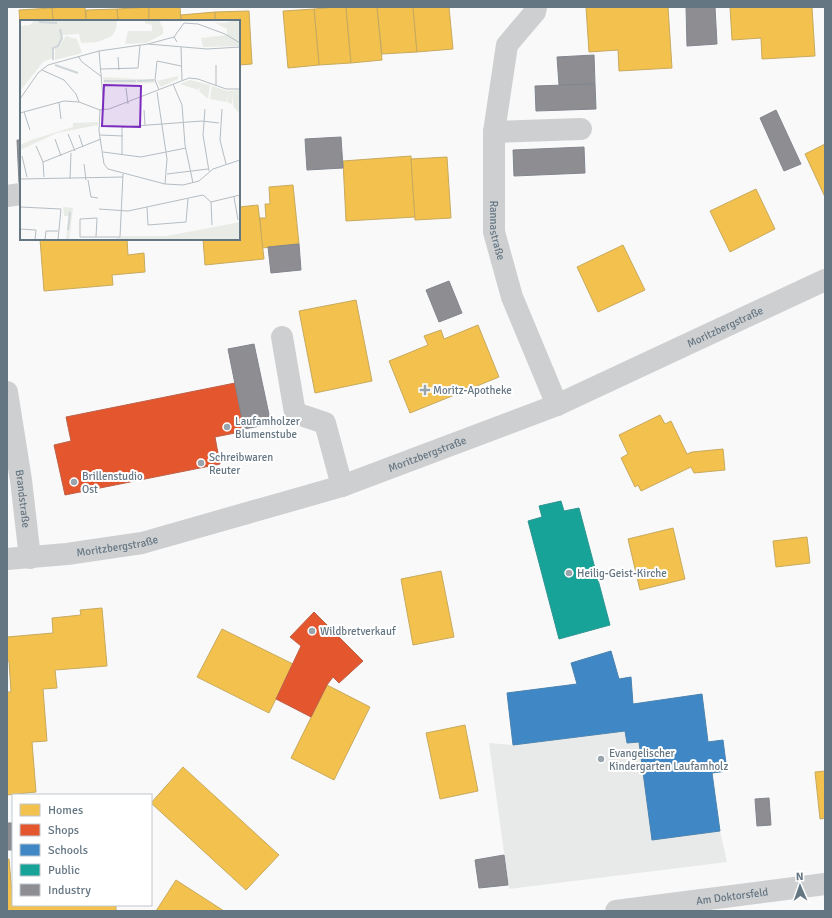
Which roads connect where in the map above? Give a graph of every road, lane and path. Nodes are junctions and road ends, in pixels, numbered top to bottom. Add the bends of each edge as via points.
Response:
1 (536, 7) edge
2 (580, 129) dead end
3 (494, 132) junction
4 (20, 194) edge
5 (7, 196) edge
6 (825, 280) edge
7 (282, 337) dead end
8 (7, 392) edge
9 (558, 405) junction
10 (342, 486) junction
11 (30, 558) junction
12 (7, 559) edge
13 (825, 884) edge
14 (616, 911) edge

1 - 3 street, Rannastraße via 535,12 507,45
2 - 3 street
3 - 9 street, Rannastraße via 494,232 512,297
4 - 5 street
6 - 9 street, Moritzbergstraße
7 - 10 street via 295,414 325,423
8 - 11 street, Brandstraße
9 - 10 street, Moritzbergstraße
10 - 11 street, Moritzbergstraße via 142,543
11 - 12 street, Moritzbergstraße
13 - 14 street, Am Doktorsfeld

